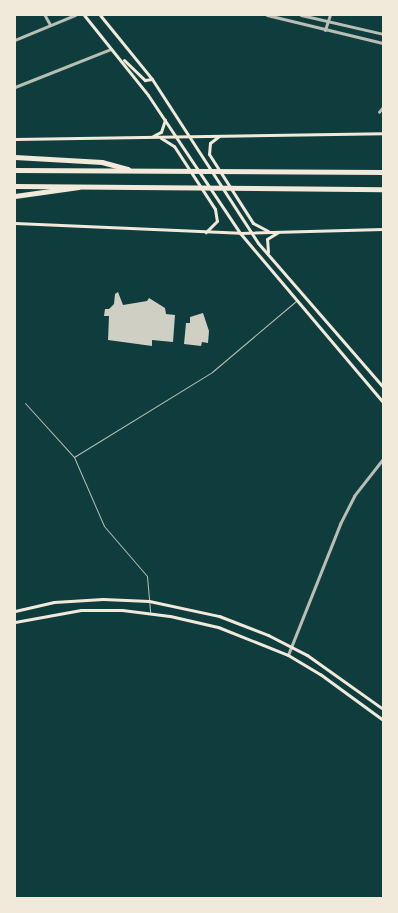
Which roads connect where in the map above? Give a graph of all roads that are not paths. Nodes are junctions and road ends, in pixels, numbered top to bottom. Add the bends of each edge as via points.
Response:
1 (45, 15) edge
2 (75, 15) edge
3 (84, 15) edge
4 (100, 15) edge
5 (266, 15) edge
6 (301, 15) edge
7 (330, 15) edge
8 (328, 22) junction
9 (50, 24) junction
10 (325, 30) junction
11 (383, 34) edge
12 (15, 40) edge
13 (383, 43) edge
14 (113, 48) junction
15 (122, 58) junction
16 (152, 79) junction
17 (15, 87) edge
18 (383, 108) edge
19 (379, 112) dead end
20 (165, 119) junction
21 (383, 133) edge
22 (220, 136) junction
23 (152, 137) junction
24 (160, 137) junction
25 (176, 137) junction
26 (187, 137) junction
27 (15, 139) edge
28 (15, 157) edge
29 (15, 170) edge
30 (135, 171) junction
31 (383, 172) edge
32 (92, 184) junction
33 (15, 186) edge
34 (383, 189) edge
35 (15, 196) edge
36 (15, 223) edge
37 (383, 229) edge
38 (280, 230) junction
39 (268, 231) junction
40 (206, 232) junction
41 (240, 233) junction
42 (251, 233) junction
43 (268, 253) junction
44 (303, 295) junction
45 (297, 300) junction
46 (383, 387) edge
47 (383, 402) edge
48 (26, 403) dead end
49 (74, 458) junction
50 (383, 459) edge
51 (149, 601) junction
52 (15, 611) edge
53 (150, 613) junction
54 (15, 622) edge
55 (291, 646) junction
56 (288, 655) junction
57 (383, 709) edge
58 (383, 720) edge

1 - 9 street
2 - 9 street
3 - 14 main road
4 - 16 main road
5 - 10 street
6 - 8 street
7 - 8 street
8 - 10 street
8 - 11 street
9 - 12 street
10 - 13 street
14 - 15 main road
14 - 17 street
15 - 16 main road via 145,80
15 - 20 main road
16 - 26 main road
18 - 19 street
20 - 23 main road via 161,132
20 - 25 main road
21 - 22 main road
22 - 26 main road
22 - 39 main road via 210,143 209,154 253,223
23 - 24 main road
23 - 27 main road
24 - 25 main road
24 - 40 main road via 179,154 217,213 214,226
25 - 26 main road
25 - 41 main road
26 - 42 main road
28 - 30 highway via 102,162
29 - 30 highway
30 - 31 highway
32 - 33 highway
32 - 34 highway
32 - 35 highway
36 - 40 main road
37 - 38 main road
38 - 39 main road
38 - 43 main road via 268,239
39 - 42 main road
40 - 41 main road
41 - 42 main road
41 - 45 main road
42 - 43 main road
43 - 44 main road
44 - 45 main road
44 - 46 main road
45 - 47 main road
45 - 49 lane via 212,372
48 - 49 lane
49 - 51 lane via 104,526 147,576
50 - 55 street via 351,500
51 - 52 main road via 54,602
51 - 53 lane
51 - 55 main road via 219,616
53 - 54 main road via 81,610
53 - 56 main road via 218,627
55 - 56 street
55 - 57 main road
56 - 58 main road

